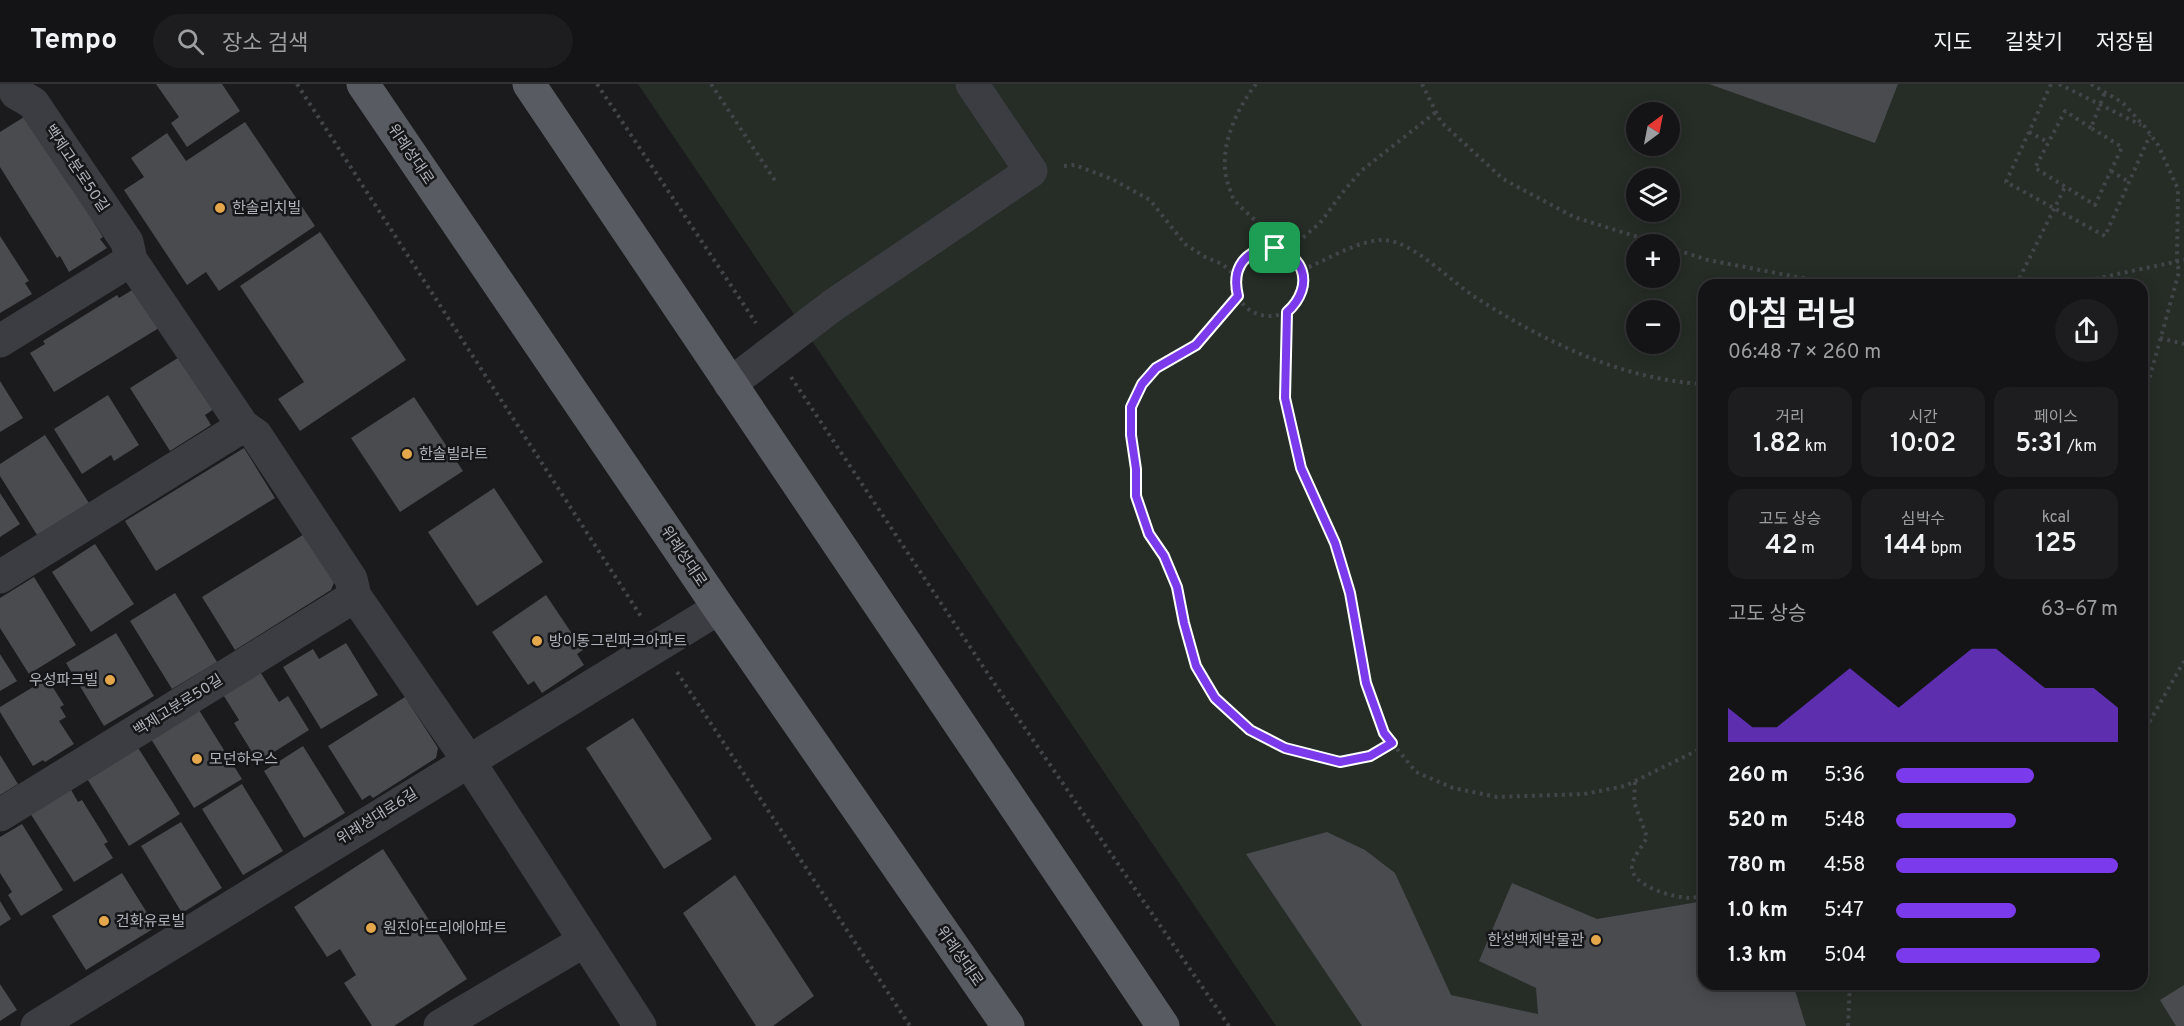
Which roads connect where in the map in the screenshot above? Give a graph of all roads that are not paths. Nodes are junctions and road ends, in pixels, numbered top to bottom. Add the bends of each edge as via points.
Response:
1 (50, 84) edge
2 (363, 84) edge
3 (529, 84) edge
4 (972, 84) edge
5 (9, 93) edge
6 (131, 260) junction
7 (0, 341) edge
8 (730, 384) junction
9 (243, 426) junction
10 (0, 577) edge
11 (355, 596) junction
12 (719, 608) junction
13 (468, 760) junction
14 (0, 815) edge
15 (584, 941) junction
16 (37, 1026) edge
17 (440, 1026) edge
18 (640, 1026) edge
19 (1008, 1026) edge
20 (1162, 1026) edge

1 - 5 street via 37,92
2 - 12 main road, 위례성대로
3 - 8 main road
4 - 8 street via 1031,171 832,306
5 - 6 street, 백제고분로50길 via 33,103 127,242
6 - 7 street
6 - 9 street, 백제고분로50길
8 - 20 main road
9 - 10 street
9 - 11 street, 백제고분로50길 via 256,435 351,579
11 - 13 street, 백제고분로50길
11 - 14 street, 백제고분로50길
12 - 13 street, 위례성대로6길
12 - 19 main road, 위례성대로
13 - 15 street, 백제고분로50길
13 - 16 street, 위례성대로6길
15 - 17 street
15 - 18 street, 백제고분로50길

